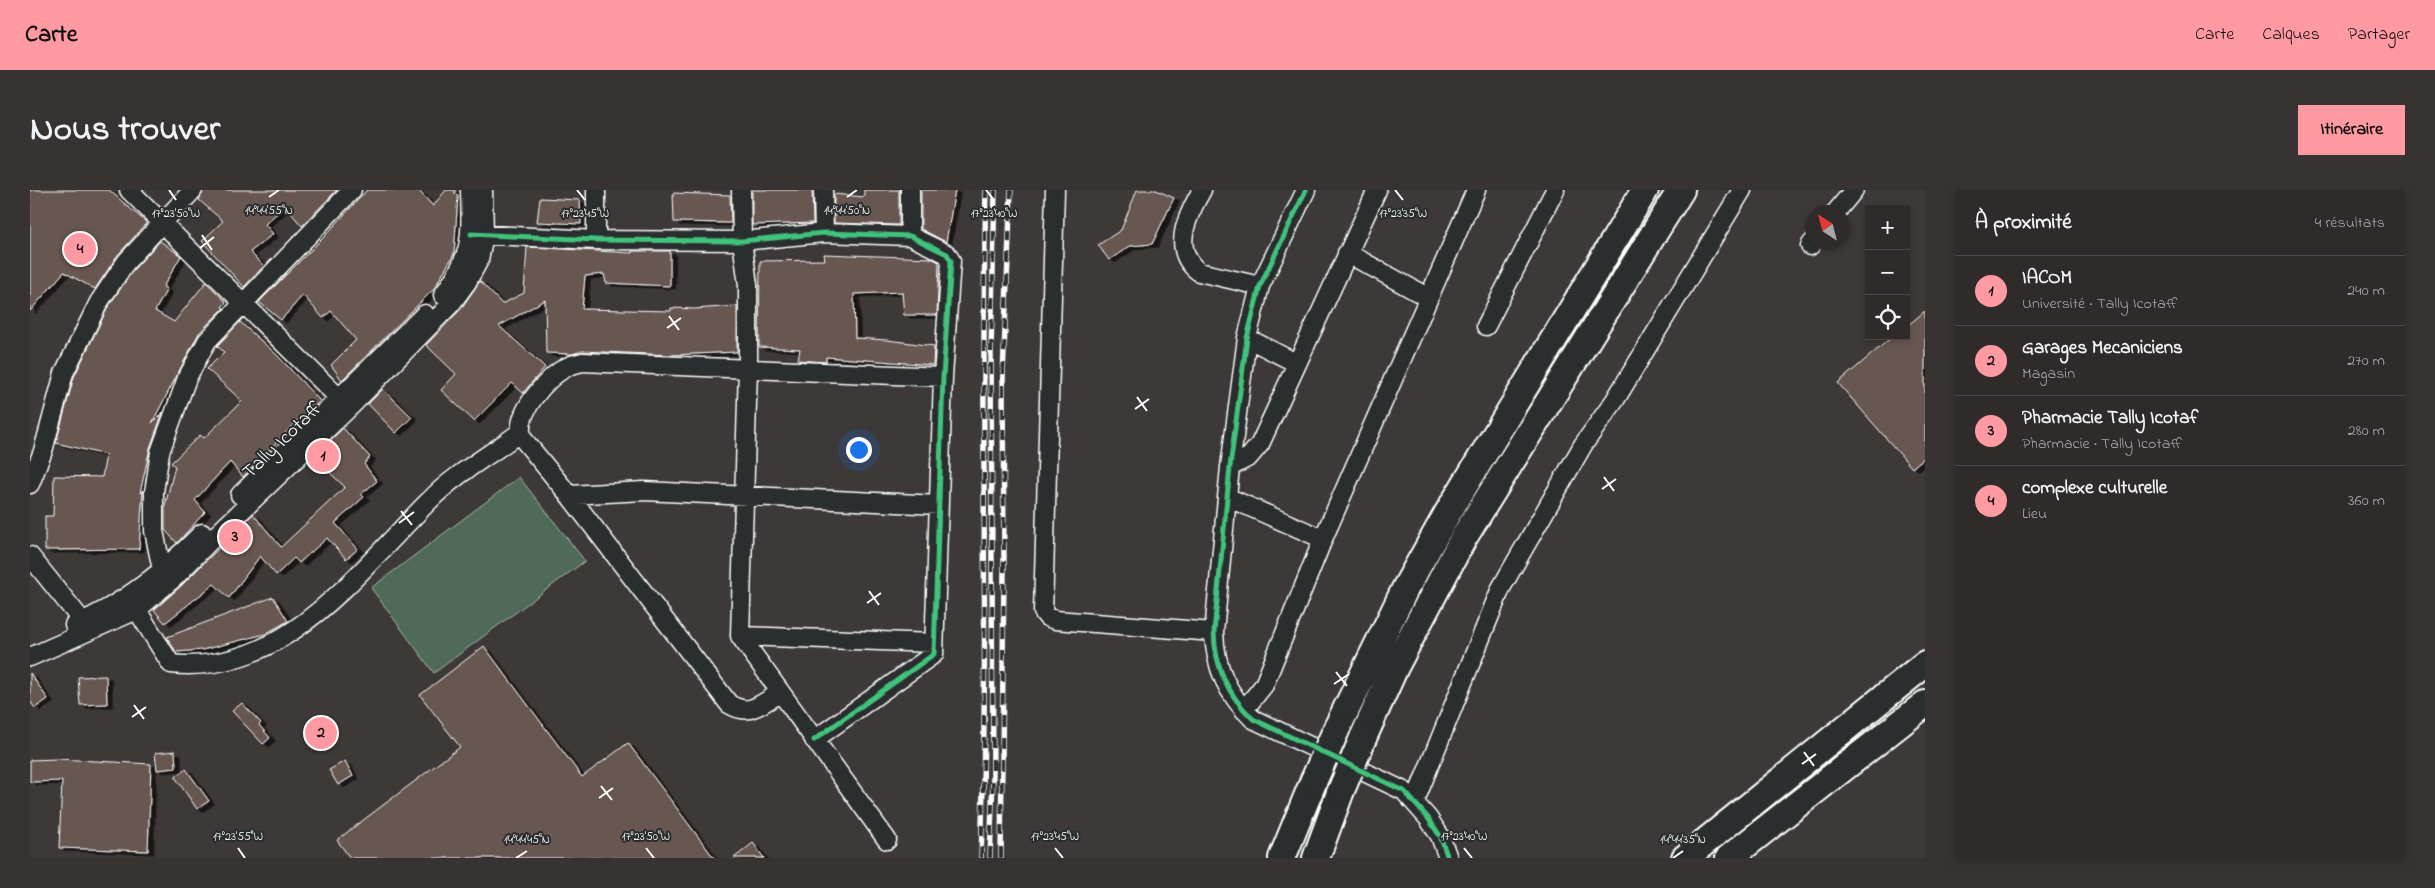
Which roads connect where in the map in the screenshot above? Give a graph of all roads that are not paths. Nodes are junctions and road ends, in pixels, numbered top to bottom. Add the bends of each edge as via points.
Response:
1 (129, 190) edge
2 (193, 190) edge
3 (352, 190) edge
4 (470, 190) edge
5 (482, 190) edge
6 (596, 190) edge
7 (741, 190) edge
8 (823, 190) edge
9 (910, 190) edge
10 (1055, 190) edge
11 (1202, 190) edge
12 (1306, 190) edge
13 (1377, 190) edge
14 (1476, 190) edge
15 (1555, 190) edge
16 (1645, 190) edge
17 (1681, 190) edge
18 (1742, 190) edge
19 (1854, 190) edge
20 (1842, 205) edge
21 (161, 222) junction
22 (824, 233) junction
23 (477, 234) junction
24 (910, 236) junction
25 (596, 240) junction
26 (742, 241) junction
27 (1347, 253) junction
28 (1260, 286) junction
29 (1427, 297) junction
30 (243, 302) junction
31 (1486, 326) dead end
32 (1247, 338) junction
33 (1296, 363) junction
34 (748, 368) junction
35 (943, 377) junction
36 (338, 398) junction
37 (520, 433) junction
38 (1230, 467) junction
39 (30, 484) edge
40 (568, 495) junction
41 (744, 496) junction
42 (1227, 497) junction
43 (939, 505) junction
44 (1323, 539) junction
45 (30, 556) edge
46 (162, 570) junction
47 (137, 610) junction
48 (83, 622) junction
49 (1214, 632) junction
50 (740, 636) junction
51 (934, 642) junction
52 (30, 646) edge
53 (30, 657) edge
54 (1925, 664) edge
55 (780, 693) junction
56 (1925, 704) edge
57 (1244, 710) junction
58 (814, 740) junction
59 (1415, 801) junction
60 (887, 840) dead end
61 (1282, 858) edge
62 (1316, 858) edge
63 (1448, 858) edge
64 (1685, 858) edge
65 (1729, 858) edge

1 - 21 street
2 - 21 street
3 - 30 street
4 - 23 street, Tally Icotaff
5 - 23 street, Tally Icotaff
6 - 25 street
7 - 26 street
8 - 22 street
9 - 24 street
10 - 49 street via 1043,612 1055,620
11 - 28 street via 1184,229 1182,244 1191,266 1199,272
12 - 28 street
13 - 27 street
14 - 29 street
15 - 31 street
16 - 61 highway, bridge via 1406,587 1337,728
17 - 62 highway, bridge via 1464,537 1395,667 1340,793
18 - 59 street via 1615,400 1583,445 1502,588
19 - 20 street
21 - 30 street
21 - 39 street via 126,262 79,338 64,373 43,451
22 - 24 street
22 - 26 street
23 - 25 street
23 - 36 street, Tally Icotaff via 455,278 439,300
23 - 47 street, Tally Icotaff via 478,260 451,304 352,405
24 - 35 street via 947,254 951,261
25 - 26 street
26 - 34 street via 748,285
27 - 29 street
27 - 33 street
28 - 32 street
29 - 44 street
30 - 36 street
30 - 46 street via 208,341 187,378 160,452 154,492 154,531
32 - 33 street
32 - 38 street
33 - 38 street via 1260,444 1249,457
34 - 35 street
34 - 37 street via 595,362 567,366 538,392 525,411
34 - 41 street
35 - 43 street
36 - 46 street, Tally Icotaff
37 - 40 street
37 - 47 street via 455,477 334,598 280,640 243,656 204,666 170,664
38 - 42 street
40 - 41 street via 644,491
40 - 55 street via 729,704 738,710 748,711
41 - 43 street
41 - 50 street
42 - 44 street
42 - 49 street
43 - 51 street
44 - 57 street via 1264,685
45 - 48 street
46 - 48 street, Tally Icotaff via 128,598
47 - 53 street, Tally Icotaff
48 - 52 street, Tally Icotaff
49 - 57 street via 1218,668
50 - 51 street
50 - 55 street
51 - 58 street via 934,654
54 - 64 highway
55 - 58 street
56 - 65 highway
57 - 59 street via 1253,718 1389,783
58 - 60 street
59 - 63 street via 1440,836

